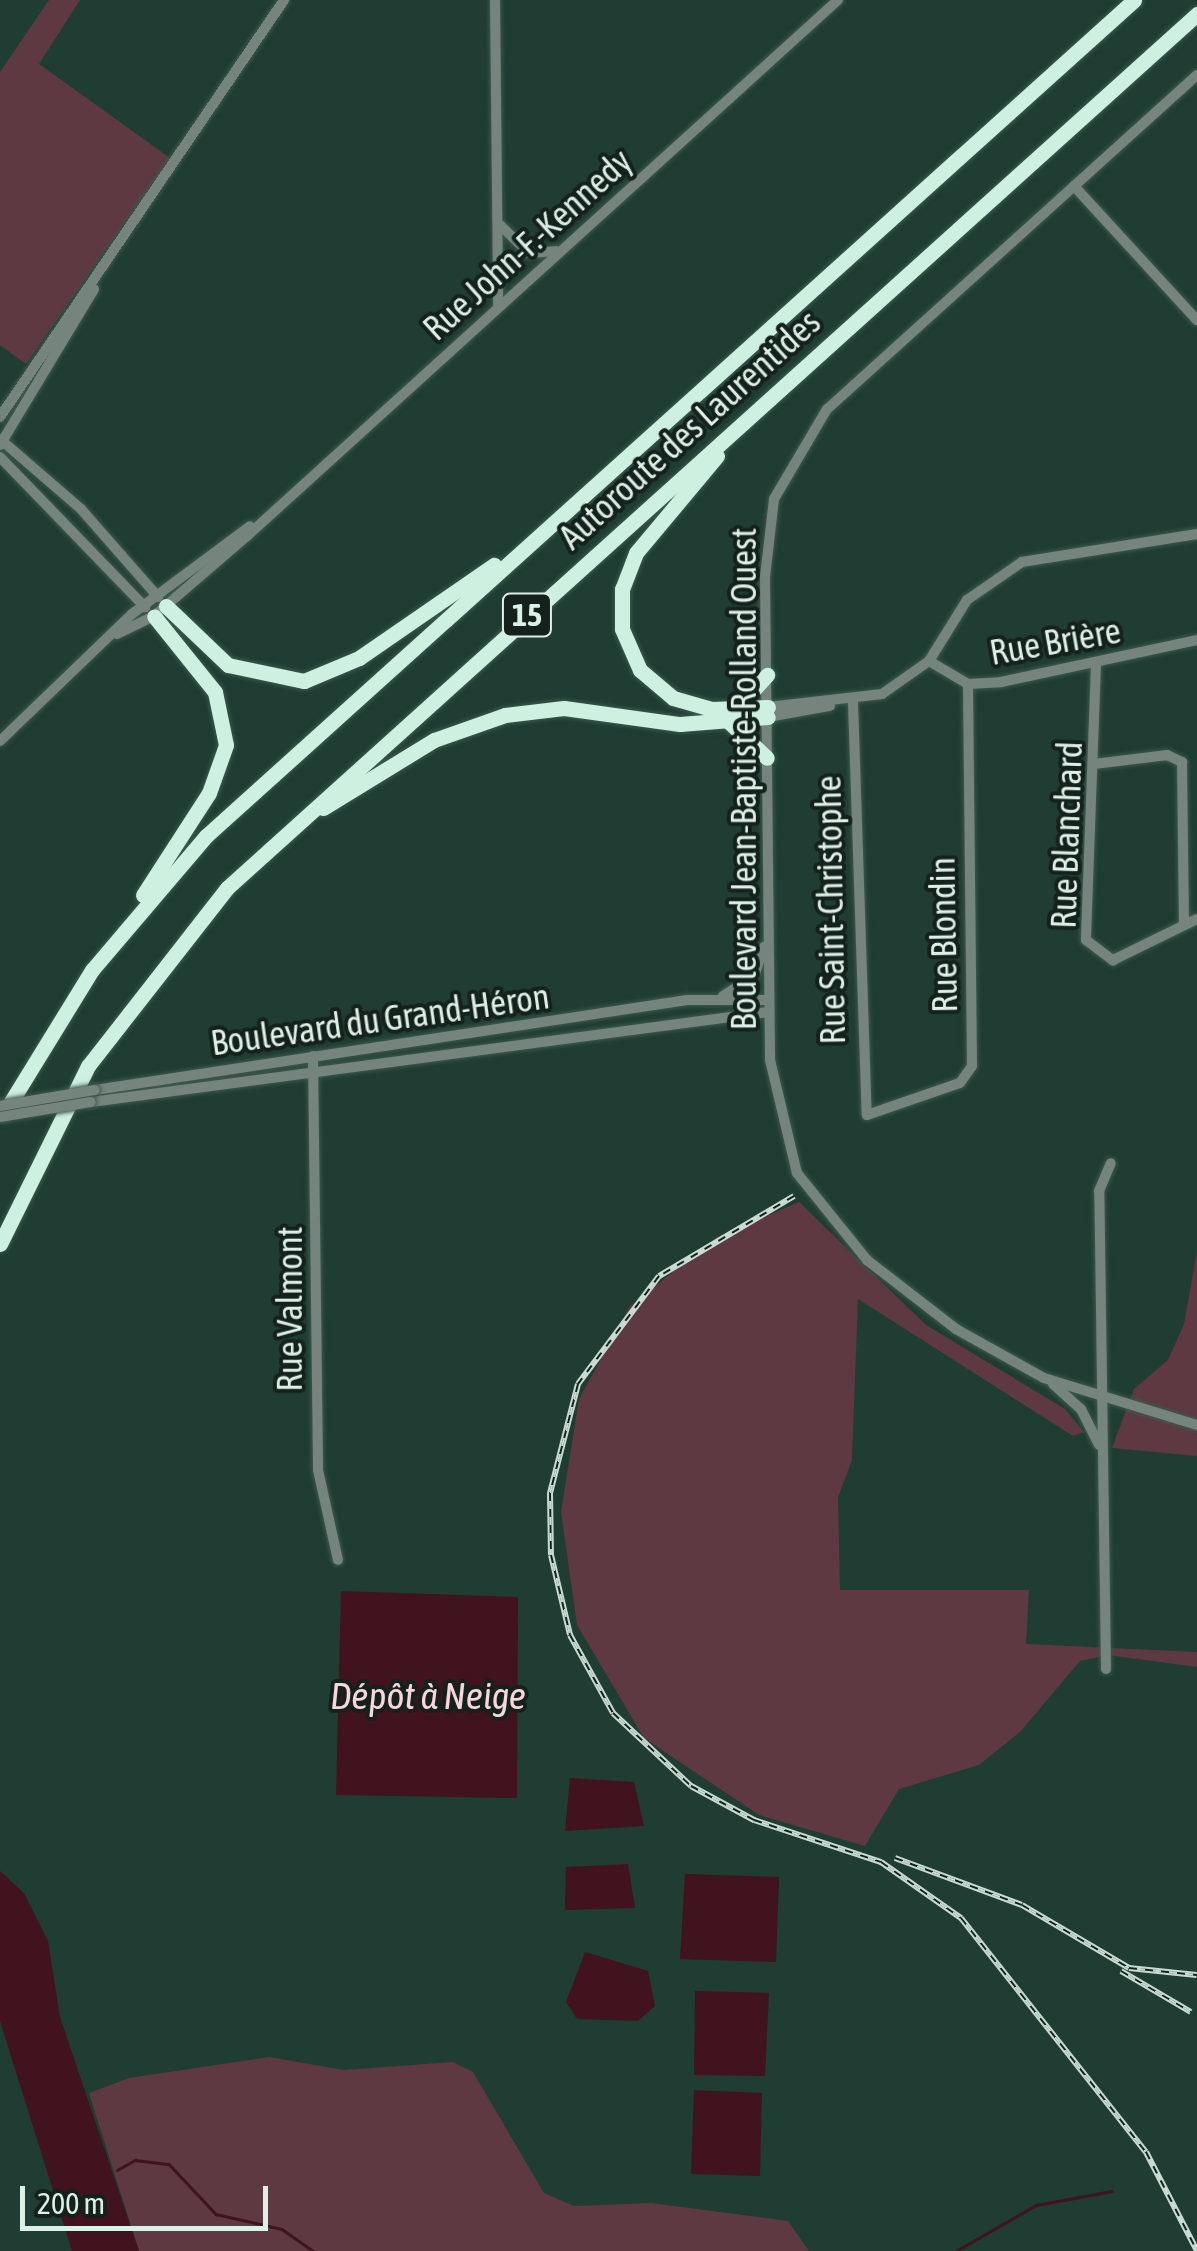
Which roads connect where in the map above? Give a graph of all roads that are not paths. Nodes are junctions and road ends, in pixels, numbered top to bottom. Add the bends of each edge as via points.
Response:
1 (284, 0) edge
2 (495, 0) edge
3 (838, 0) edge
4 (1134, 0) edge
5 (1197, 14) edge
6 (1197, 76) edge
7 (1074, 186) junction
8 (498, 220) junction
9 (562, 249) junction
10 (110, 258) junction
11 (498, 307) junction
12 (1197, 320) edge
13 (765, 402) junction
14 (0, 417) edge
15 (1, 442) edge
16 (0, 457) edge
17 (546, 529) junction
18 (1197, 534) edge
19 (155, 605) junction
20 (1197, 640) edge
21 (929, 661) junction
22 (1096, 664) junction
23 (767, 675) junction
24 (968, 684) junction
25 (853, 702) junction
26 (768, 712) junction
27 (733, 715) junction
28 (0, 741) edge
29 (768, 758) junction
30 (1094, 764) junction
31 (289, 829) junction
32 (1197, 919) edge
33 (1184, 925) junction
34 (122, 931) junction
35 (768, 936) junction
36 (712, 998) junction
37 (768, 1006) junction
38 (313, 1056) junction
39 (312, 1074) junction
40 (0, 1106) edge
41 (867, 1115) joint
42 (0, 1119) edge
43 (1111, 1163) dead end
44 (0, 1244) edge
45 (1044, 1378) junction
46 (1102, 1397) junction
47 (1197, 1425) edge
48 (1103, 1463) junction
49 (338, 1560) dead end
50 (1106, 1669) dead end

1 - 10 street
2 - 8 street
3 - 9 street, Rue John-F.-Kennedy
4 - 17 highway, Autoroute des Laurentides / 15
5 - 13 highway, Autoroute des Laurentides / 15
6 - 7 street, Boulevard Jean-Baptiste-Rolland Ouest
7 - 12 street
7 - 23 street, Boulevard Jean-Baptiste-Rolland Ouest via 827,409 794,453 770,521
8 - 9 street via 529,252
8 - 11 street
9 - 11 street, Rue John-F.-Kennedy
10 - 14 street
10 - 15 street
11 - 19 street, Rue John-F.-Kennedy
13 - 27 highway via 647,537 621,598 626,643 650,681 692,706
13 - 31 highway, Autoroute des Laurentides / 15
15 - 19 street
16 - 19 street
17 - 19 highway via 359,658 304,681 233,668
17 - 34 highway, Autoroute des Laurentides / 15 via 238,806
18 - 21 street via 1022,562 967,600
19 - 28 street, Rue John-F.-Kennedy
19 - 34 highway via 215,692 226,744 215,783
20 - 22 street, Rue Brière
21 - 24 street, Rue Brière
21 - 25 street
22 - 24 street, Rue Brière
22 - 30 street, Rue Blanchard
23 - 26 street, Boulevard Jean-Baptiste-Rolland Ouest
23 - 27 highway
24 - 41 street, Rue Blondin via 972,1066 960,1083
25 - 26 street
25 - 41 street, Rue Saint-Christophe
26 - 27 highway
26 - 29 street, Boulevard Jean-Baptiste-Rolland Ouest
27 - 29 highway
27 - 31 highway via 564,708 505,714 421,747
29 - 35 street, Boulevard Jean-Baptiste-Rolland Ouest
30 - 33 street via 1167,755 1182,762
30 - 33 street, Rue Blanchard via 1091,951 1113,960
31 - 44 highway, Autoroute des Laurentides / 15 via 201,916 122,1016 56,1122
32 - 33 street, Rue Blanchard
34 - 42 highway, Autoroute des Laurentides / 15
35 - 36 street via 754,976
35 - 37 street, Boulevard Jean-Baptiste-Rolland Ouest
36 - 37 street, Boulevard du Grand-Héron
36 - 38 street, Boulevard du Grand-Héron
37 - 39 street, Boulevard du Grand-Héron
37 - 45 street, Boulevard Jean-Baptiste-Rolland Ouest via 780,1128 825,1216 913,1299
38 - 39 street, Rue Valmont
38 - 40 street, Boulevard du Grand-Héron, bridge
39 - 42 street, Boulevard du Grand-Héron, bridge
39 - 49 street, Rue Valmont via 318,1470
43 - 46 street via 1099,1190
45 - 46 street, Boulevard Jean-Baptiste-Rolland Ouest
45 - 48 street via 1081,1408
46 - 47 street, Boulevard Jean-Baptiste-Rolland Ouest
46 - 48 street
48 - 50 street

